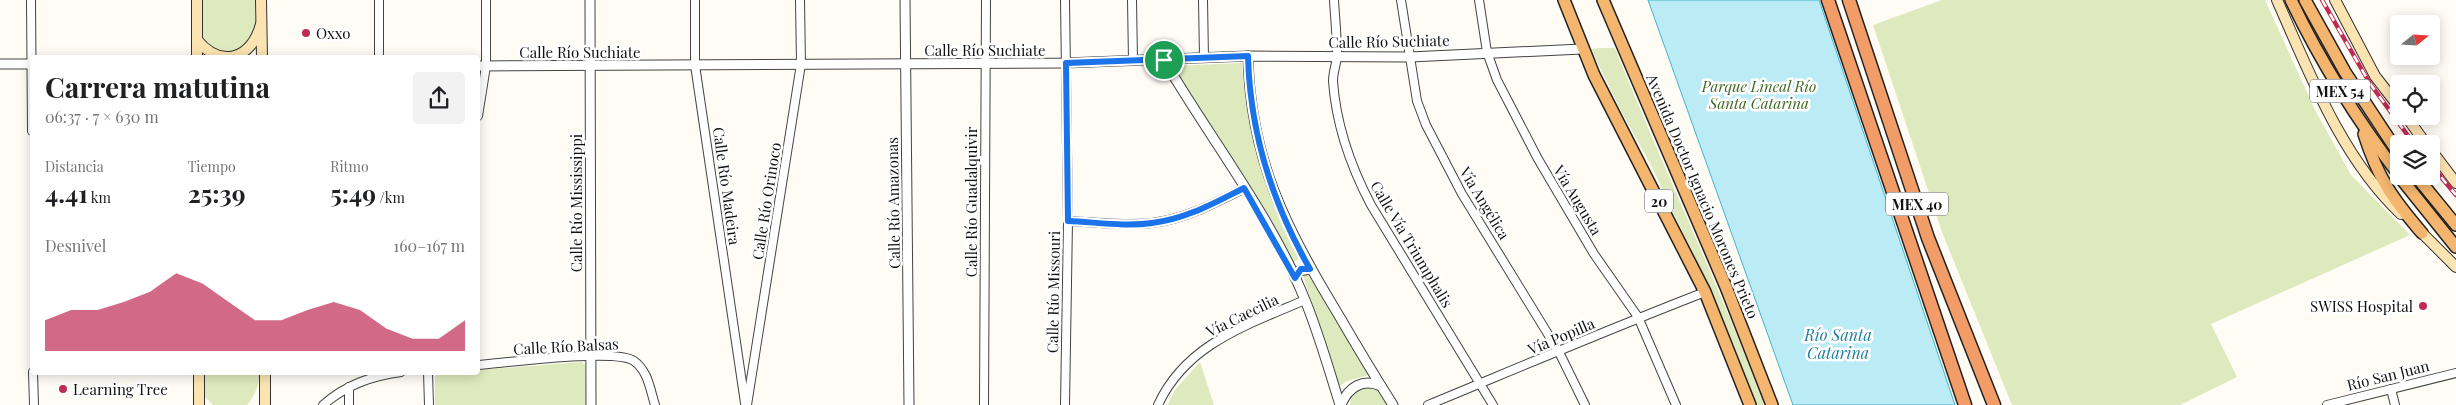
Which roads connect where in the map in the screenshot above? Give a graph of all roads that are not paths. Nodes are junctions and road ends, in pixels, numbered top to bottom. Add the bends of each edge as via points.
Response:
1 (31, 0) edge
2 (197, 0) edge
3 (261, 0) edge
4 (379, 0) edge
5 (486, 0) edge
6 (590, 0) edge
7 (695, 0) edge
8 (800, 0) edge
9 (905, 0) edge
10 (986, 0) edge
11 (1065, 0) edge
12 (1132, 0) edge
13 (1203, 0) edge
14 (1334, 0) edge
15 (1401, 0) edge
16 (1479, 0) edge
17 (1564, 0) edge
18 (1603, 0) edge
19 (1828, 0) edge
20 (1849, 0) edge
21 (2277, 0) edge
22 (2291, 0) edge
23 (2305, 0) edge
24 (2335, 0) edge
25 (261, 24) junction
26 (197, 40) junction
27 (1582, 49) junction
28 (1487, 52) junction
29 (32, 55) edge
30 (197, 55) edge
31 (222, 55) edge
32 (238, 55) edge
33 (262, 55) edge
34 (379, 55) edge
35 (1248, 56) junction
36 (1337, 57) junction
37 (1410, 57) junction
38 (1204, 58) junction
39 (1133, 60) junction
40 (1164, 60) junction
41 (1066, 63) junction
42 (0, 64) edge
43 (30, 64) edge
44 (801, 64) junction
45 (905, 64) junction
46 (986, 64) junction
47 (695, 65) junction
48 (482, 66) edge
49 (590, 66) junction
50 (480, 91) edge
51 (2390, 95) edge
52 (2361, 122) junction
53 (2390, 140) edge
54 (2440, 162) edge
55 (2390, 163) edge
56 (2456, 183) edge
57 (2406, 185) edge
58 (2423, 185) edge
59 (1244, 188) junction
60 (1068, 221) junction
61 (2456, 225) edge
62 (2422, 233) junction
63 (2456, 247) edge
64 (2456, 267) edge
65 (1310, 269) junction
66 (1295, 278) junction
67 (1705, 292) junction
68 (1305, 300) junction
69 (1638, 317) junction
70 (1559, 352) junction
71 (590, 356) junction
72 (480, 365) edge
73 (2456, 373) edge
74 (34, 375) edge
75 (199, 375) edge
76 (265, 375) edge
77 (388, 375) edge
78 (428, 375) edge
79 (1481, 383) junction
80 (1381, 386) junction
81 (349, 387) junction
82 (2390, 389) junction
83 (199, 394) junction
84 (265, 400) edge
85 (34, 405) edge
86 (199, 405) edge
87 (209, 405) edge
88 (259, 405) edge
89 (323, 405) edge
90 (349, 405) edge
91 (429, 405) edge
92 (591, 405) edge
93 (655, 405) edge
94 (746, 405) edge
95 (909, 405) edge
96 (984, 405) edge
97 (1065, 405) edge
98 (1158, 405) edge
99 (1341, 405) edge
100 (1393, 405) edge
101 (1428, 405) edge
102 (1493, 405) edge
103 (1585, 405) edge
104 (1676, 405) edge
105 (1750, 405) edge
106 (1772, 405) edge
107 (1965, 405) edge
108 (1994, 405) edge
109 (2327, 405) edge
110 (2395, 405) edge

1 - 29 street
2 - 26 main road
3 - 25 main road
4 - 34 street
5 - 48 street
6 - 49 street, Calle Río Mississippi
7 - 47 street, Calle Río Madeira
8 - 44 street, Calle Río Orinoco
9 - 45 street, Calle Río Amazonas
10 - 46 street, Calle Río Guadalquivir
11 - 41 street, Calle Río Missouri
12 - 39 street
13 - 38 street
14 - 36 street, Calle Vía Triumphalis
15 - 37 street, Vía Angélica
16 - 28 street, Vía Augusta
17 - 27 main road, 20
18 - 106 main road, Avenida Doctor Ignacio Morones Prieto / 20 via 1726,287
19 - 107 highway, MEX 40
20 - 108 highway, MEX 40 via 1928,238
21 - 62 main road via 2323,102 2362,170 2385,198
22 - 52 main road, MEX 54 via 2325,67
23 - 53 main road, MEX 54 via 2345,72
24 - 51 main road via 2375,76
25 - 32 main road via 252,46
25 - 33 main road
26 - 30 main road
26 - 31 main road via 210,52
27 - 28 street, Calle Río Suchiate
27 - 67 main road, 20
28 - 37 street, Calle Río Suchiate
28 - 69 street, Vía Augusta via 1497,80 1538,159 1594,254
35 - 36 street, Calle Río Suchiate
35 - 38 street, Calle Río Suchiate
35 - 65 street via 1252,115 1268,179
36 - 37 street, Calle Río Suchiate
36 - 79 street, Calle Vía Triumphalis via 1333,68 1336,109 1358,180
37 - 70 street, Vía Angélica via 1417,101 1437,147 1462,194
38 - 40 street, Calle Río Suchiate
39 - 40 street, Calle Río Suchiate
39 - 41 street, Calle Río Suchiate
40 - 59 street
41 - 46 street, Calle Río Suchiate
41 - 60 street, Calle Río Missouri
42 - 43 street
44 - 45 street, Calle Río Suchiate
44 - 47 street, Calle Río Suchiate
44 - 94 street, Calle Río Orinoco
45 - 46 street, Calle Río Suchiate
45 - 95 street, Calle Río Amazonas
46 - 96 street, Calle Río Guadalquivir
47 - 49 street, Calle Río Suchiate
47 - 94 street, Calle Río Madeira
48 - 49 street, Calle Río Suchiate
48 - 50 street
49 - 71 street, Calle Río Mississippi
52 - 55 main road, MEX 54
52 - 62 main road via 2384,184
54 - 56 main road
57 - 63 main road, MEX 54
58 - 61 main road
59 - 60 street via 1197,212 1150,224
59 - 66 street
60 - 97 street, Calle Río Missouri
62 - 64 main road
65 - 66 street via 1301,269
65 - 80 street
66 - 68 street
67 - 69 street, Vía Popilla
67 - 105 main road, 20
68 - 98 street, Vía Caecilia via 1248,324 1205,348 1174,376
68 - 99 street
69 - 70 street, Vía Popilla
69 - 104 street, Vía Augusta
70 - 79 street, Vía Popilla
70 - 103 street, Vía Angélica
71 - 72 street, Calle Río Balsas
71 - 92 street, Calle Río Mississippi
71 - 93 street, Calle Río Balsas via 618,355 633,360 648,380
73 - 82 street, Río San Juan
74 - 85 street
75 - 83 main road
76 - 84 main road
77 - 81 street
78 - 91 street
79 - 101 street, Vía Popilla
79 - 102 street, Calle Vía Triumphalis
80 - 99 street via 1360,384 1349,392
80 - 100 street
81 - 89 street
81 - 90 street
82 - 109 street, Río San Juan
82 - 110 street
83 - 86 main road
83 - 87 main road
84 - 88 main road

